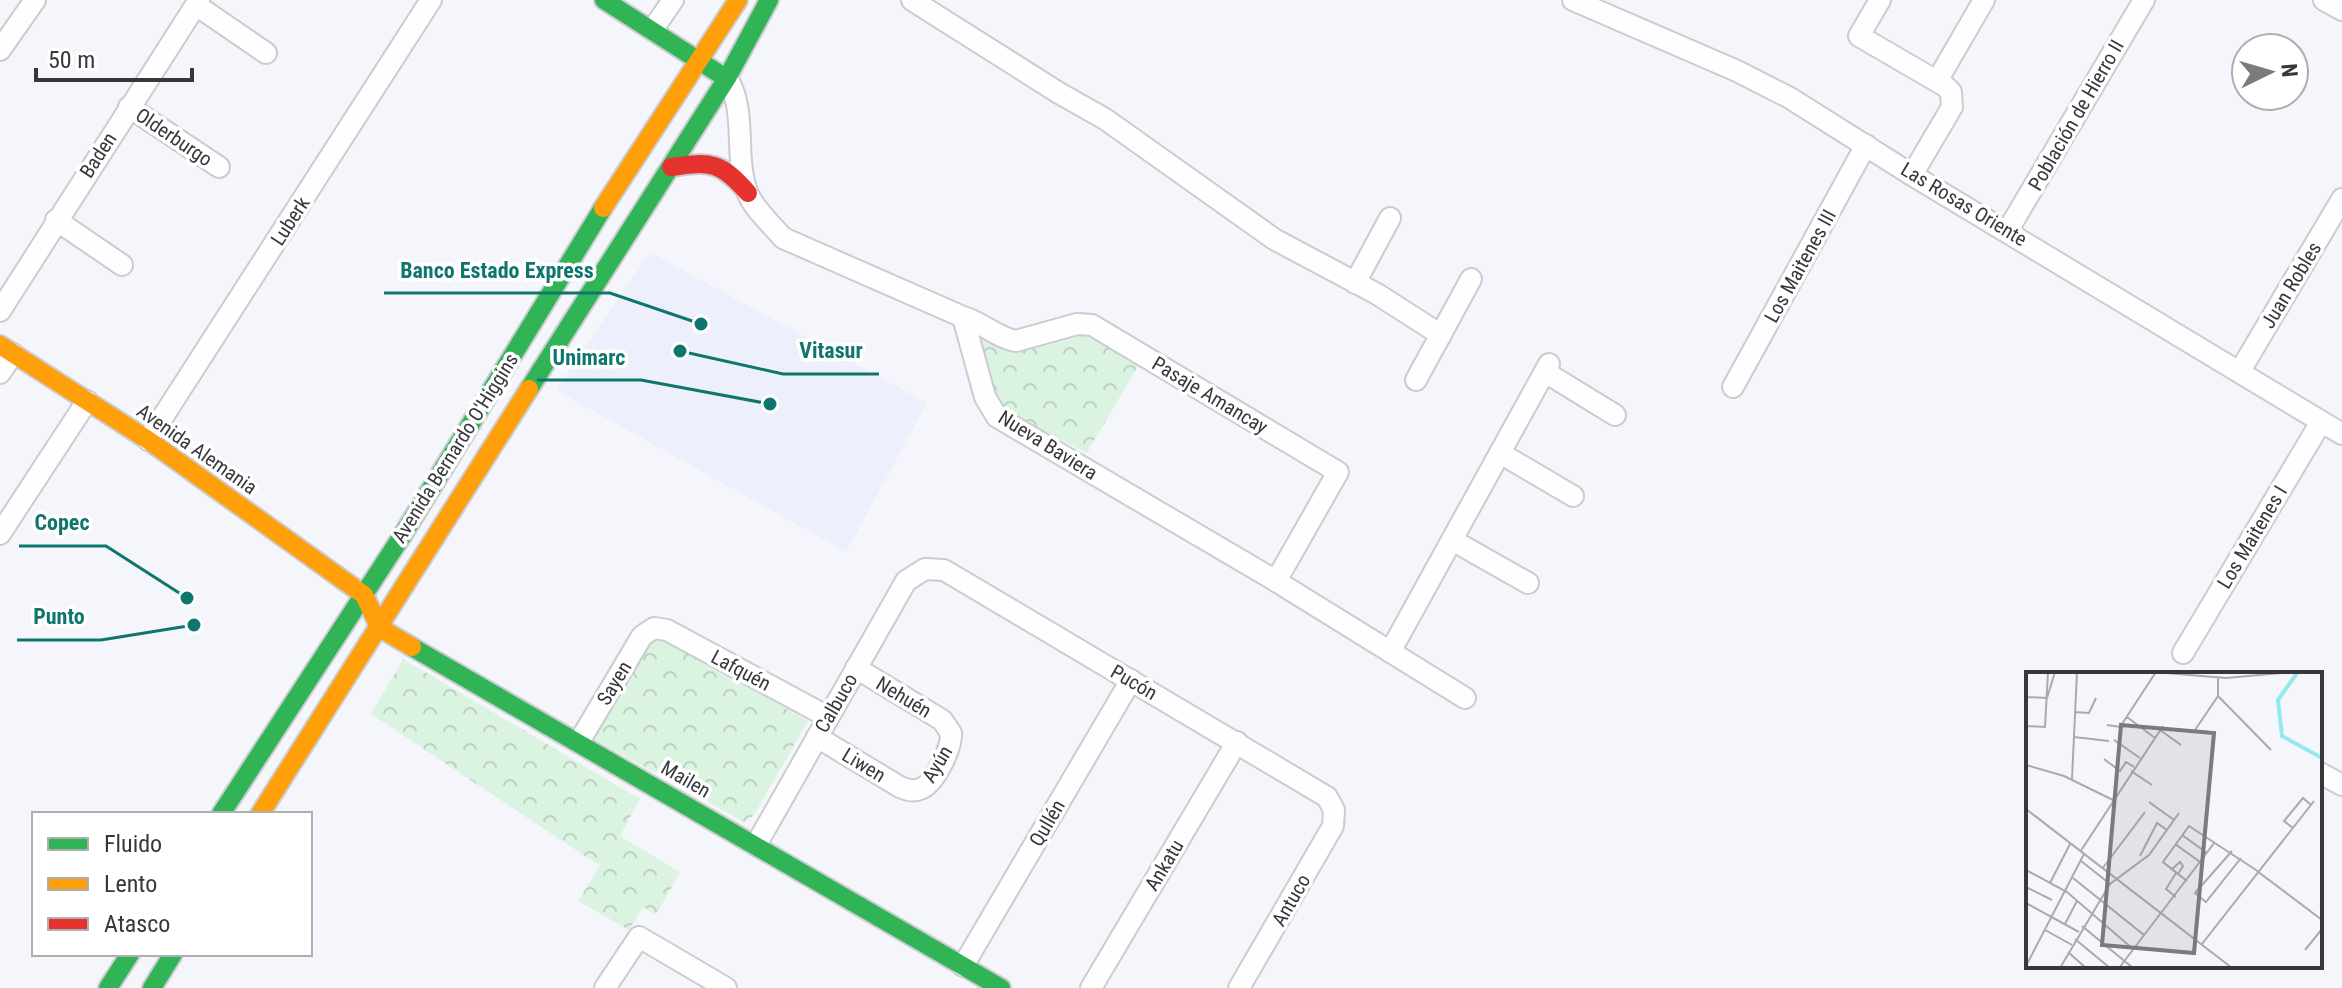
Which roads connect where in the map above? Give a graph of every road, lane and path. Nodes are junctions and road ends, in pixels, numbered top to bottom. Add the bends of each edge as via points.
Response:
1 (35, 0) edge
2 (431, 0) edge
3 (604, 0) edge
4 (673, 0) edge
5 (738, 0) edge
6 (769, 0) edge
7 (912, 0) edge
8 (1573, 0) edge
9 (1880, 0) edge
10 (1984, 0) edge
11 (2144, 0) edge
12 (2324, 0) edge
13 (198, 2) edge
14 (2342, 10) edge
15 (7, 24) edge
16 (653, 29) junction
17 (0, 50) edge
18 (266, 53) dead end
19 (700, 61) junction
20 (727, 78) junction
21 (1937, 81) junction
22 (129, 107) junction
23 (1866, 145) junction
24 (219, 167) dead end
25 (671, 167) junction
26 (1912, 175) junction
27 (748, 193) junction
28 (2342, 199) edge
29 (1390, 218) dead end
30 (56, 220) junction
31 (2008, 230) junction
32 (122, 265) dead end
33 (1471, 279) dead end
34 (1355, 283) junction
35 (0, 311) edge
36 (963, 317) junction
37 (529, 328) junction
38 (1441, 335) junction
39 (557, 346) junction
40 (7, 349) edge
41 (2240, 371) junction
42 (0, 373) edge
43 (1416, 380) dead end
44 (1733, 387) dead end
45 (87, 401) junction
46 (1615, 415) dead end
47 (2321, 422) junction
48 (2342, 434) edge
49 (148, 440) junction
50 (1500, 453) junction
51 (1573, 496) dead end
52 (0, 534) edge
53 (1452, 540) junction
54 (925, 569) joint
55 (1276, 581) junction
56 (1528, 583) dead end
57 (364, 595) junction
58 (380, 628) junction
59 (654, 628) joint
60 (1390, 652) junction
61 (2183, 653) dead end
62 (856, 668) junction
63 (1131, 680) junction
64 (1465, 698) dead end
65 (828, 717) junction
66 (949, 728) joint
67 (817, 737) junction
68 (579, 742) junction
69 (1237, 742) junction
70 (2322, 774) edge
71 (2342, 785) edge
72 (912, 791) joint
73 (1334, 810) joint
74 (222, 812) edge
75 (261, 812) edge
76 (756, 845) junction
77 (129, 956) edge
78 (141, 956) edge
79 (172, 956) edge
80 (963, 966) junction
81 (108, 988) edge
82 (120, 988) edge
83 (152, 988) edge
84 (605, 988) edge
85 (726, 988) edge
86 (1001, 988) edge
87 (1091, 988) edge
88 (1239, 988) edge

1 - 15 street
2 - 49 street, Luberk
3 - 16 main road
4 - 16 street
5 - 19 main road, Avenida Bernardo O'Higgins
6 - 20 main road, Avenida Bernardo O'Higgins
7 - 34 street via 1105,119 1274,239
8 - 23 street, Las Rosas Oriente via 1757,80
9 - 21 street via 1859,36
10 - 21 street
11 - 31 street, Población de Hierro II
12 - 14 street
13 - 18 street
13 - 22 street, Baden
15 - 17 street
16 - 19 main road
19 - 20 main road
19 - 37 main road, Avenida Bernardo O'Higgins
20 - 25 main road, Avenida Bernardo O'Higgins
20 - 27 street via 735,96
21 - 26 street via 1951,92 1952,107
22 - 24 street, Olderburgo
22 - 30 street, Baden
23 - 26 street, Las Rosas Oriente
23 - 44 street, Los Maitenes III
25 - 27 main road via 708,162 725,167
25 - 39 main road, Avenida Bernardo O'Higgins
26 - 31 street, Las Rosas Oriente
27 - 36 street via 783,238
28 - 41 street, Juan Robles
29 - 34 street
30 - 32 street
30 - 35 street, Baden
31 - 41 street, Las Rosas Oriente
33 - 38 street
34 - 38 street
36 - 55 street, Nueva Baviera via 985,397 997,417
36 - 55 street, Pasaje Amancay via 1016,341 1077,324 1092,325 1338,472
37 - 39 main road
37 - 57 main road, Avenida Bernardo O'Higgins
38 - 43 street
39 - 58 main road, Avenida Bernardo O'Higgins
40 - 42 street
40 - 45 main road, Avenida Alemania
41 - 47 street, Las Rosas Oriente
45 - 49 main road, Avenida Alemania
45 - 52 street
46 - 50 street via 1547,368
47 - 48 street, Las Rosas Oriente
47 - 61 street, Los Maitenes I
49 - 57 main road, Avenida Alemania
50 - 51 street
50 - 53 street
53 - 56 street
53 - 60 street
54 - 62 street, Calbuco via 906,581
54 - 63 street, Pucón via 944,570
55 - 60 street, Nueva Baviera
57 - 58 main road
57 - 74 main road, Avenida Bernardo O'Higgins
58 - 68 main road, Mailen
58 - 75 main road, Avenida Bernardo O'Higgins
59 - 65 street, Lafquén via 667,630
59 - 68 street, Sayen via 642,636
60 - 64 street, Nueva Baviera
62 - 65 street, Calbuco
62 - 66 street, Nehuén
63 - 69 street, Pucón
63 - 80 street, Qullén
65 - 67 street, Calbuco
66 - 72 street, Ayún via 951,746 931,781
67 - 72 street, Liwen
67 - 76 street, Calbuco
68 - 76 main road, Mailen
69 - 73 street, Pucón via 1322,792
69 - 87 street, Ankatu
70 - 71 street
73 - 88 street, Antuco via 1330,833
76 - 80 main road, Mailen
77 - 81 main road
78 - 82 main road
79 - 83 main road
80 - 86 main road, Mailen
84 - 85 street via 639,937

